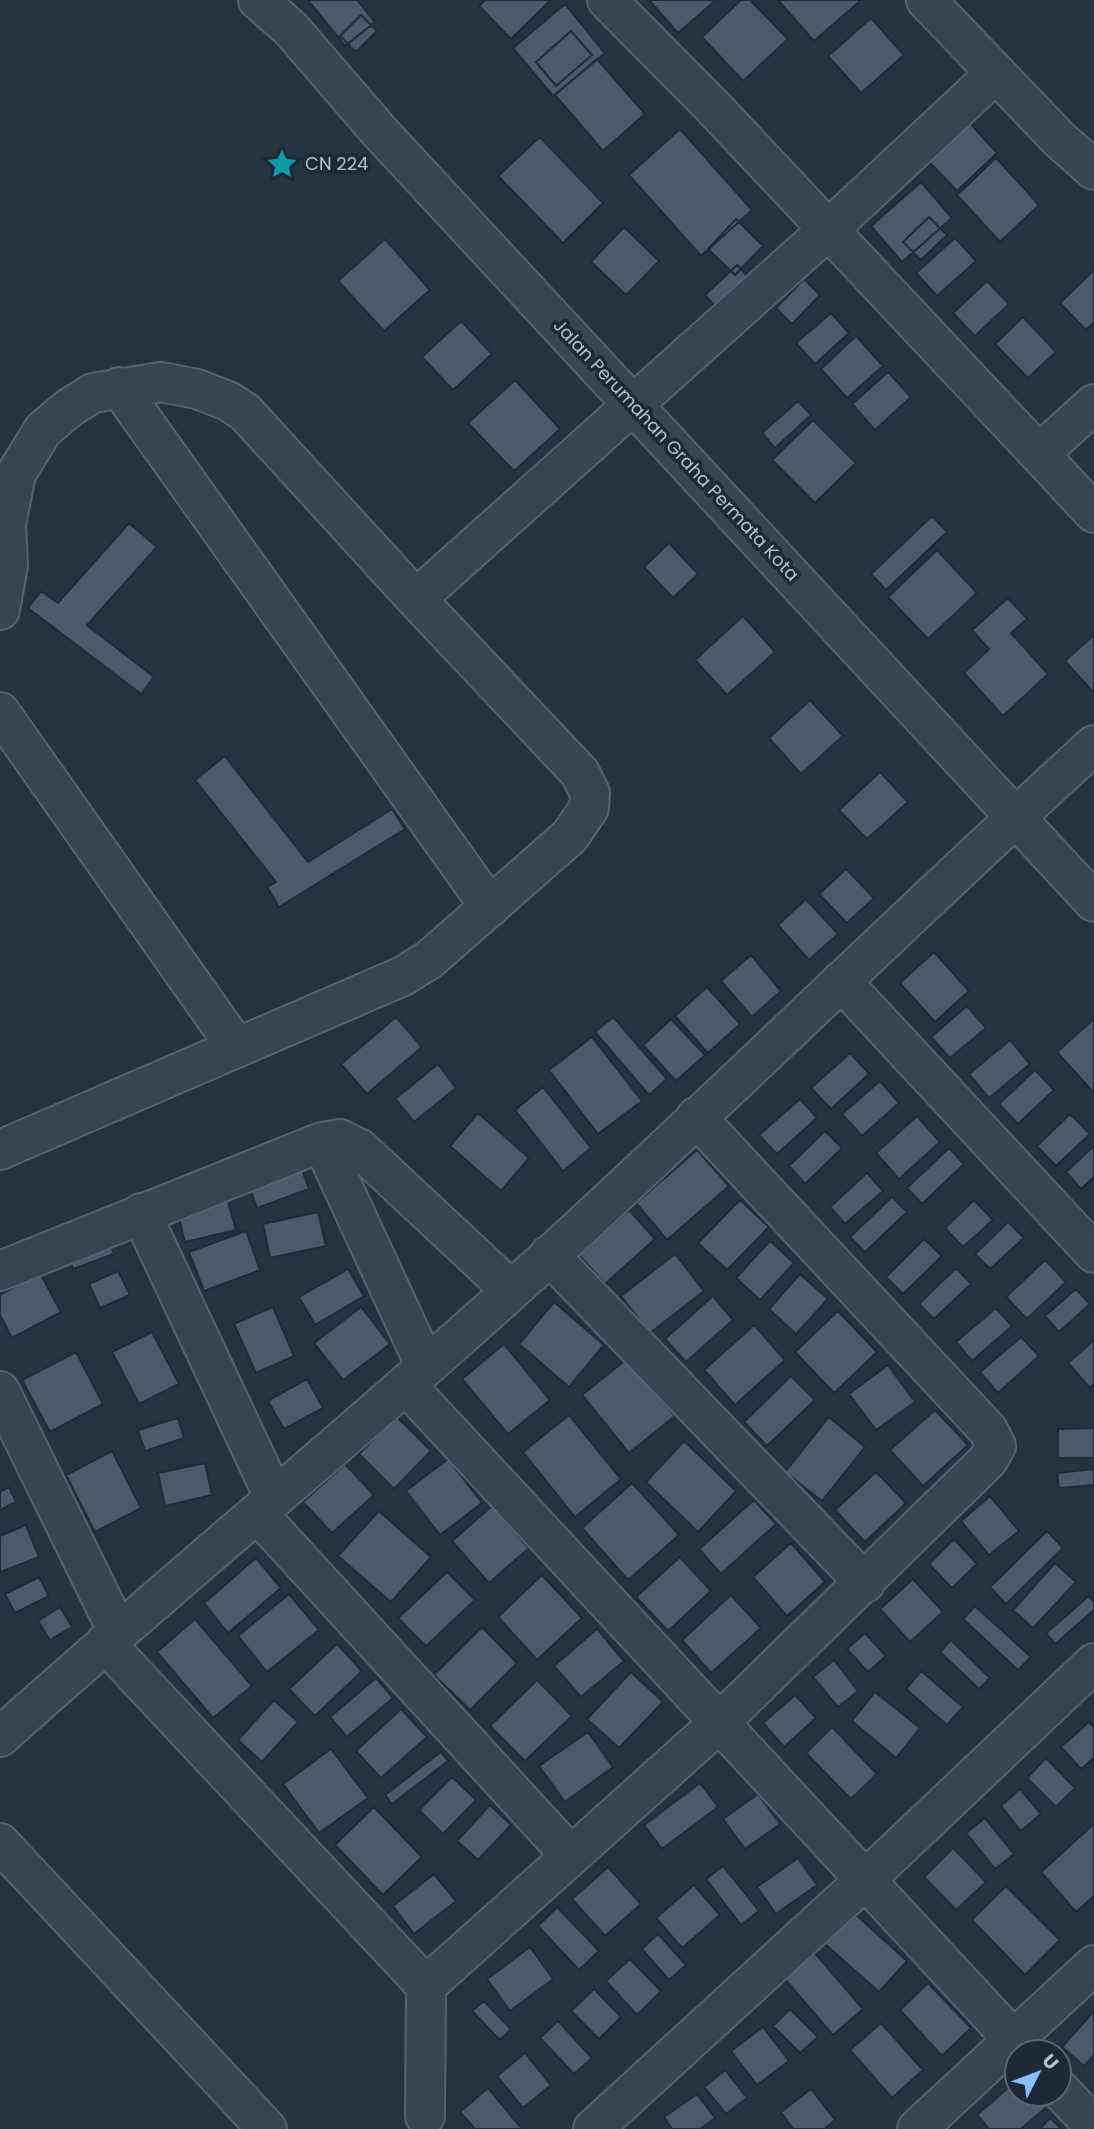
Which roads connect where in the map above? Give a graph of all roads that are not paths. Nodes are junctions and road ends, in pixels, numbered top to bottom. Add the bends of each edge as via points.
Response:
1 (258, 0) edge
2 (607, 0) edge
3 (926, 0) edge
4 (995, 74) junction
5 (1094, 170) edge
6 (828, 230) junction
7 (119, 387) junction
8 (1094, 404) edge
9 (635, 405) junction
10 (1039, 454) junction
11 (1094, 513) edge
12 (416, 599) junction
13 (0, 610) edge
14 (0, 712) edge
15 (1094, 745) edge
16 (1015, 817) junction
17 (1094, 902) edge
18 (490, 907) junction
19 (841, 981) junction
20 (237, 1048) junction
21 (696, 1117) junction
22 (322, 1142) junction
23 (0, 1150) edge
24 (141, 1213) junction
25 (1094, 1253) edge
26 (549, 1255) junction
27 (0, 1271) edge
28 (511, 1290) junction
29 (416, 1376) junction
30 (0, 1391) edge
31 (266, 1505) junction
32 (865, 1583) junction
33 (111, 1638) junction
34 (1094, 1663) edge
35 (719, 1723) junction
36 (0, 1737) edge
37 (0, 1843) edge
38 (571, 1856) junction
39 (865, 1880) junction
40 (1094, 1965) edge
41 (426, 1986) junction
42 (1012, 2038) edge
43 (1026, 2038) edge
44 (1003, 2059) edge
45 (1073, 2104) edge
46 (425, 2116) dead end
47 (1094, 2126) edge
48 (267, 2129) edge
49 (593, 2129) edge
50 (917, 2129) edge

1 - 9 street, Jalan Perumahan Graha Permata Kota via 291,29 378,130
2 - 6 street
3 - 4 street
4 - 5 street
4 - 6 street
6 - 9 street
6 - 10 street
7 - 12 street via 162,382 198,389 245,412
7 - 13 street via 93,393 69,408 43,430 16,474 6,523 8,565
7 - 18 street
8 - 10 street
9 - 12 street
9 - 16 street, Jalan Perumahan Graha Permata Kota
10 - 11 street
12 - 18 street via 580,773 590,793 589,808 570,836
14 - 20 street
15 - 16 street
16 - 17 street, Jalan Perumahan Graha Permata Kota
16 - 19 street
18 - 20 street via 430,959 403,975
19 - 21 street
19 - 25 street
20 - 23 street
21 - 26 street
21 - 32 street via 988,1430 996,1446 988,1460
22 - 24 street
22 - 28 street via 340,1139 360,1149
22 - 29 street
24 - 27 street
24 - 31 street
26 - 28 street
26 - 32 street
28 - 29 street
29 - 31 street
29 - 35 street
30 - 33 street
31 - 33 street
31 - 38 street
32 - 35 street
33 - 36 street
33 - 41 street
34 - 39 street
35 - 38 street
35 - 39 street
37 - 48 street
38 - 41 street
39 - 42 street
39 - 49 street
40 - 43 street
41 - 46 street
44 - 50 street
45 - 47 street

